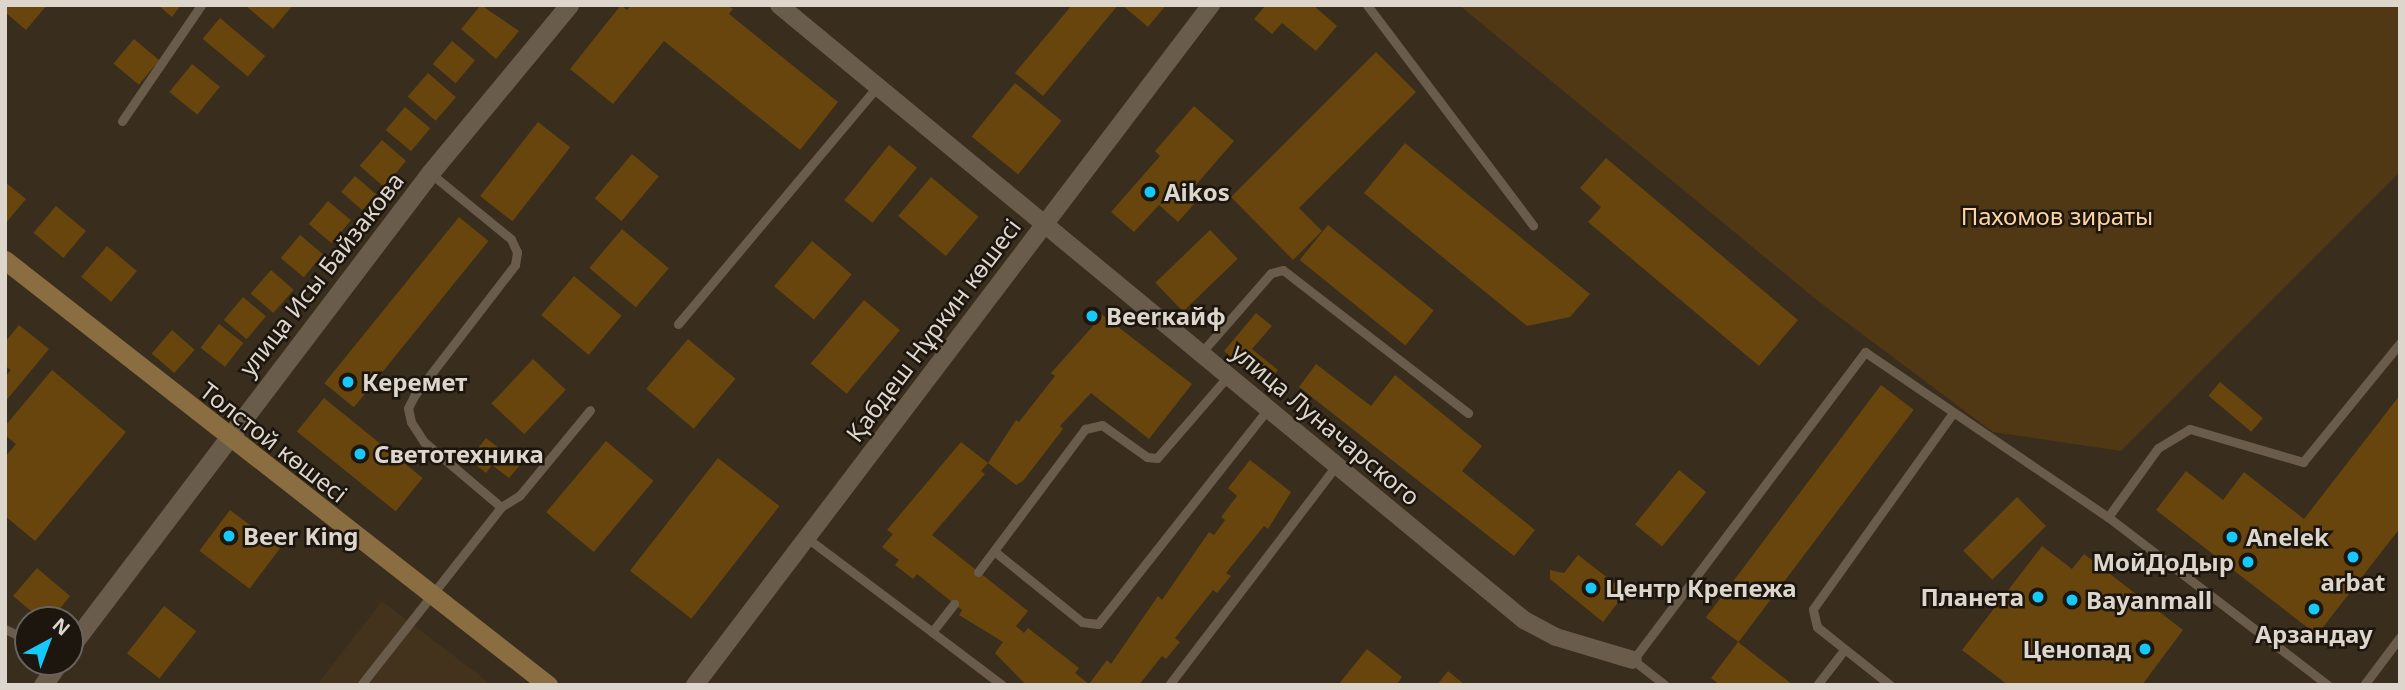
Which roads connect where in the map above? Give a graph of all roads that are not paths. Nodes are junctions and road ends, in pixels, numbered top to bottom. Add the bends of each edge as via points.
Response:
1 (201, 5) edge
2 (569, 5) edge
3 (779, 5) edge
4 (1211, 5) edge
5 (1367, 5) edge
6 (878, 86) junction
7 (122, 121) dead end
8 (430, 173) junction
9 (1045, 220) junction
10 (1533, 225) dead end
11 (5, 260) edge
12 (678, 324) dead end
13 (2400, 343) edge
14 (1201, 353) junction
15 (1228, 376) junction
16 (1268, 409) junction
17 (590, 410) dead end
18 (1468, 413) dead end
19 (1953, 413) junction
20 (226, 437) junction
21 (1336, 466) junction
22 (501, 507) junction
23 (2108, 517) junction
24 (807, 538) junction
25 (994, 551) junction
26 (978, 572) dead end
27 (432, 595) junction
28 (954, 604) dead end
29 (84, 629) edge
30 (932, 632) junction
31 (2400, 637) edge
32 (1844, 650) junction
33 (1633, 660) junction
34 (527, 679) edge
35 (361, 685) edge
36 (548, 685) edge
37 (695, 685) edge
38 (1002, 685) edge
39 (1169, 685) edge
40 (1665, 685) edge
41 (1817, 685) edge
42 (1890, 685) edge
43 (2328, 685) edge
44 (2364, 685) edge

1 - 7 lane
2 - 8 street, улица Исы Байзакова
3 - 6 street, улица Луначарского
4 - 9 street, Қабдеш Нұркин көшесі
5 - 10 lane
6 - 9 street, улица Луначарского
6 - 12 lane
8 - 20 street, улица Исы Байзакова
8 - 22 lane via 511,239 517,252 515,265 408,408 424,442
9 - 14 street, улица Луначарского
9 - 24 street, Қабдеш Нұркин көшесі
11 - 20 main road, Толстой көшесі
13 - 23 lane via 2303,462 2190,429 2158,447
14 - 15 street, улица Луначарского
14 - 18 lane via 1271,273 1283,270
15 - 16 street, улица Луначарского
15 - 25 lane via 1157,458 1147,457 1102,425 1085,429
16 - 21 street, улица Луначарского
16 - 25 lane via 1098,624 1082,622
17 - 22 lane via 520,495
19 - 23 lane
19 - 32 lane via 1813,609 1817,627
19 - 33 lane via 1865,352
20 - 27 main road, Толстой көшесі
20 - 29 street, улица Исы Байзакова
21 - 33 street, улица Луначарского via 1524,620 1556,637
21 - 39 lane
22 - 27 lane
23 - 43 lane
24 - 30 lane
24 - 37 street, Қабдеш Нұркин көшесі
25 - 26 lane
27 - 34 main road, Толстой көшесі
27 - 35 lane
28 - 30 lane
30 - 38 lane
31 - 44 lane
32 - 41 lane
32 - 42 lane
33 - 40 lane
34 - 36 main road, Толстой көшесі

